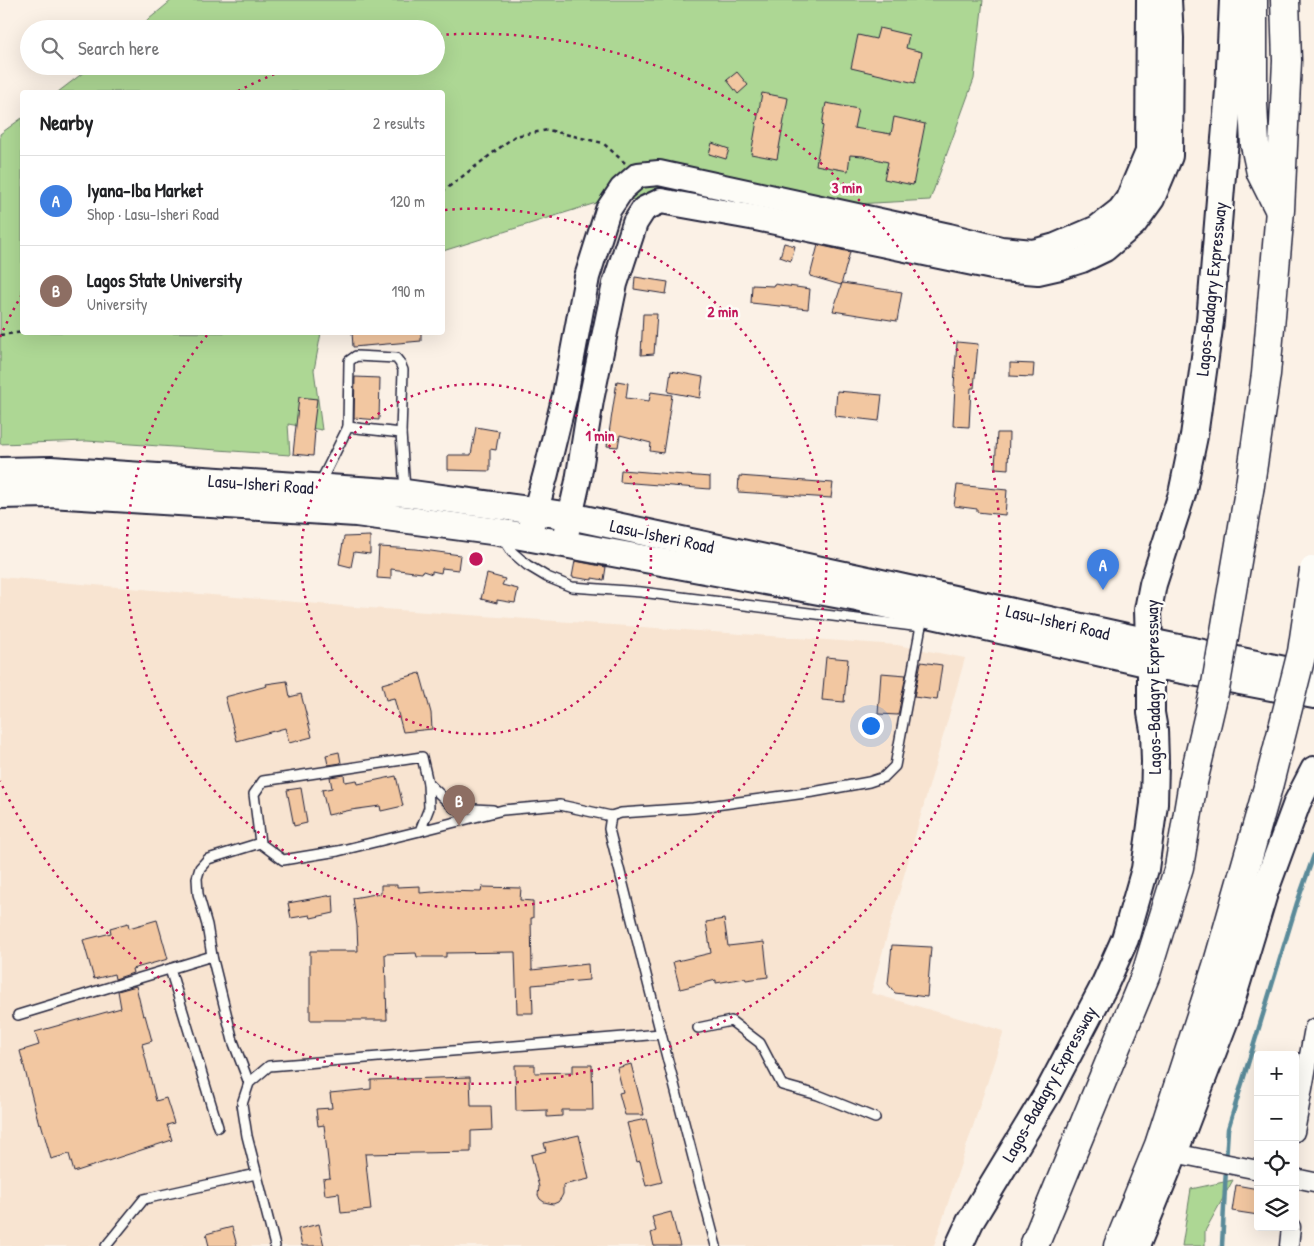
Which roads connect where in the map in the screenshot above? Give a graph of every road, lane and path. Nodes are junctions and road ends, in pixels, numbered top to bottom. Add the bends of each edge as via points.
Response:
1 (1149, 0) edge
2 (1169, 0) edge
3 (1233, 0) edge
4 (1254, 0) edge
5 (1285, 0) edge
6 (638, 175) junction
7 (445, 190) edge
8 (1280, 210) junction
9 (20, 332) edge
10 (0, 335) edge
11 (348, 428) junction
12 (401, 433) junction
13 (0, 470) edge
14 (318, 487) junction
15 (405, 493) junction
16 (0, 495) edge
17 (536, 511) junction
18 (570, 516) junction
19 (499, 532) junction
20 (528, 537) junction
21 (564, 544) junction
22 (1314, 570) edge
23 (922, 620) junction
24 (1150, 653) junction
25 (1314, 676) edge
26 (1314, 694) edge
27 (1314, 770) edge
28 (428, 783) junction
29 (503, 810) junction
30 (611, 816) junction
31 (420, 831) junction
32 (260, 843) junction
33 (212, 956) junction
34 (170, 969) junction
35 (18, 1015) dead end
36 (698, 1028) dead end
37 (1314, 1028) edge
38 (661, 1034) junction
39 (249, 1083) junction
40 (1299, 1110) edge
41 (874, 1118) dead end
42 (218, 1126) dead end
43 (1174, 1153) junction
44 (1254, 1169) edge
45 (256, 1174) junction
46 (1299, 1180) edge
47 (1314, 1182) edge
48 (1291, 1231) edge
49 (106, 1246) edge
50 (275, 1246) edge
51 (716, 1246) edge
52 (959, 1246) edge
53 (1034, 1246) edge
54 (1118, 1246) edge
55 (1136, 1246) edge
56 (1289, 1246) edge

1 - 6 main road via 1148,152 1120,210 1097,228 1055,246 1033,252 1000,249 660,173
2 - 18 main road via 1170,156 1152,199 1134,224 1105,249 1082,260 1038,272 1002,269 661,201 644,209 634,223 615,284
3 - 24 main road, Lagos-Badagry Expressway via 1210,321 1194,436 1182,494 1149,599
4 - 8 highway via 1254,145 1261,173
5 - 8 highway via 1287,61
6 - 7 path via 603,143 548,130 515,136
6 - 17 main road via 622,189 608,210 587,277 565,395
8 - 53 highway, bridge via 1266,374 1250,485 1216,684 1193,782 1179,867 1146,974
9 - 10 path
11 - 12 lane
11 - 12 lane via 349,361 356,356 396,358 403,370
11 - 14 lane
12 - 15 lane
13 - 14 main road, Lasu-Isheri Road via 51,470
14 - 15 main road, Lasu-Isheri Road
15 - 17 main road, Lasu-Isheri Road
16 - 19 main road, Lasu-Isheri Road via 50,494 356,513
17 - 18 main road, Lasu-Isheri Road
17 - 20 main road
18 - 21 main road
18 - 24 main road, Lasu-Isheri Road via 872,581
19 - 20 main road, Lasu-Isheri Road
19 - 23 lane via 512,552 527,566 572,586
20 - 21 main road, Lasu-Isheri Road
21 - 23 main road, Lasu-Isheri Road via 857,598
22 - 54 highway, bridge via 1302,652 1268,788 1214,976 1159,1145
23 - 24 main road, Lasu-Isheri Road
23 - 30 lane via 895,766 884,777 813,792
24 - 25 main road, Lasu-Isheri Road
24 - 26 main road, Lasu-Isheri Road
24 - 52 main road, Lagos-Badagry Expressway via 1154,804 1145,869 1125,939 1048,1093 970,1222
27 - 43 main road via 1297,803 1265,890 1228,1012
28 - 29 lane via 454,808
28 - 31 lane via 429,808
28 - 32 lane via 422,757 263,781 254,794
29 - 30 lane via 560,805
29 - 31 lane
30 - 38 lane via 609,829
31 - 32 lane via 338,851 283,860
32 - 33 lane via 208,859 200,868 198,894
33 - 34 lane
33 - 39 lane via 234,1041
34 - 35 lane
34 - 42 lane
36 - 41 lane via 731,1021 760,1043 782,1085 818,1095
37 - 40 street
38 - 39 lane via 269,1066
38 - 51 lane
39 - 45 lane via 242,1104
43 - 44 street
43 - 55 main road
45 - 49 lane via 144,1199
45 - 50 lane
46 - 47 street
48 - 56 street

